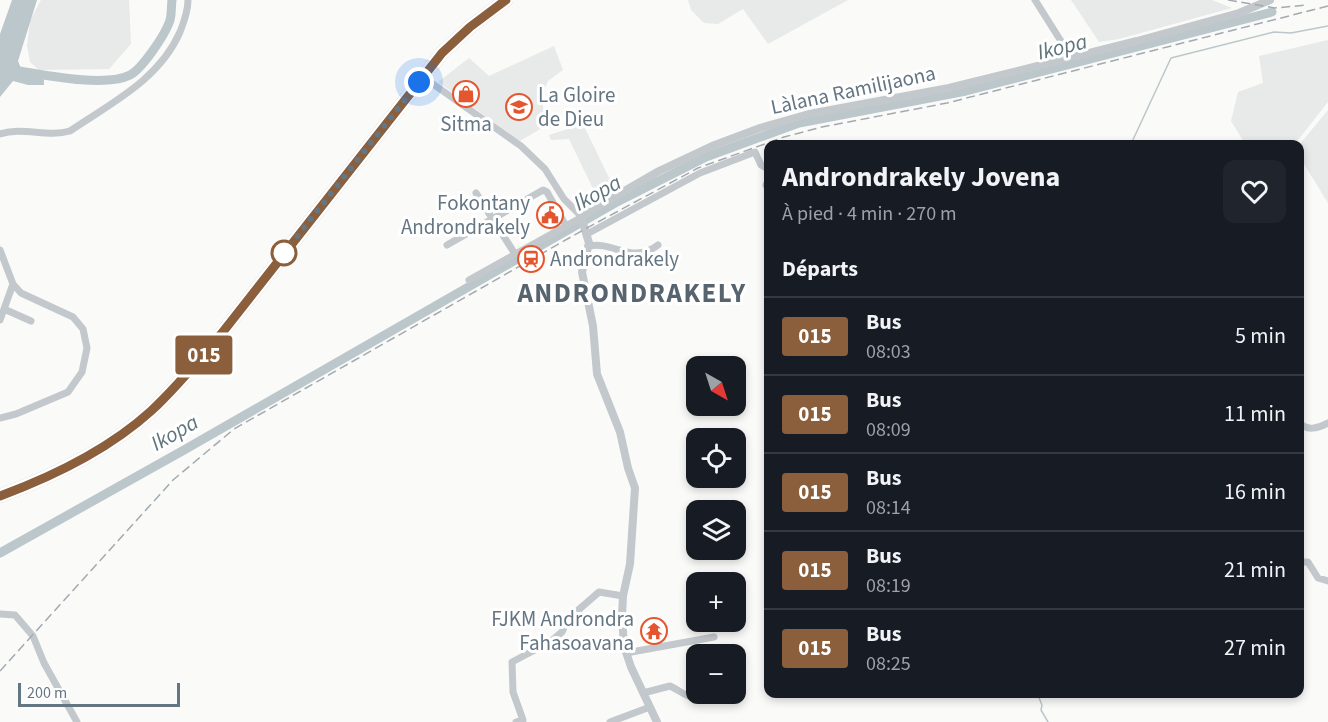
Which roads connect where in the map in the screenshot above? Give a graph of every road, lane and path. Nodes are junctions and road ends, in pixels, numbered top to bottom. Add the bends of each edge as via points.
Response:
1 (188, 0) edge
2 (506, 0) edge
3 (1035, 0) edge
4 (1270, 0) edge
5 (1071, 57) junction
6 (423, 78) junction
7 (0, 134) edge
8 (764, 167) edge
9 (476, 193) dead end
10 (492, 219) junction
11 (584, 225) junction
12 (566, 226) junction
13 (447, 245) dead end
14 (658, 245) dead end
15 (589, 246) junction
16 (0, 250) edge
17 (515, 254) junction
18 (469, 280) dead end
19 (14, 284) junction
20 (4, 309) junction
21 (0, 320) edge
22 (31, 321) dead end
23 (0, 418) edge
24 (1328, 423) edge
25 (1304, 428) edge
26 (0, 496) edge
27 (1304, 562) edge
28 (1328, 581) edge
29 (623, 596) junction
30 (0, 614) edge
31 (714, 637) dead end
32 (626, 653) junction
33 (643, 693) junction
34 (686, 695) edge
35 (650, 707) junction
36 (77, 722) edge
37 (516, 722) edge
38 (610, 722) edge
39 (657, 722) edge

1 - 7 street via 183,23 169,53 130,91 58,135 17,130
2 - 6 main road via 454,40
3 - 5 street
4 - 5 street, Làlana Ramilijaona via 1239,14
5 - 11 street, Làlana Ramilijaona via 949,88 809,114 760,128 659,171 588,211
6 - 11 street via 521,146 545,169
6 - 26 main road via 216,340 150,412 81,460
8 - 11 street via 756,152 745,155
9 - 10 street
10 - 12 street via 543,190
10 - 13 street
10 - 17 street
11 - 12 street
11 - 15 street
12 - 17 street
14 - 15 street via 649,252 631,253 599,244
15 - 29 street via 582,272 591,308 597,374 620,432 635,488 630,564
16 - 19 street
17 - 18 street
19 - 20 street
19 - 23 street via 21,293 73,317 83,330 87,348 82,372 68,392
20 - 21 street
20 - 22 street
24 - 25 street
27 - 28 street via 1308,562 1318,578
29 - 32 street
29 - 37 street via 599,592 568,619 562,632 550,642 512,662 513,692 523,720
30 - 36 street via 15,615 33,636
31 - 32 street
32 - 33 street
33 - 34 street via 670,686
33 - 35 street
35 - 38 street
35 - 39 street

